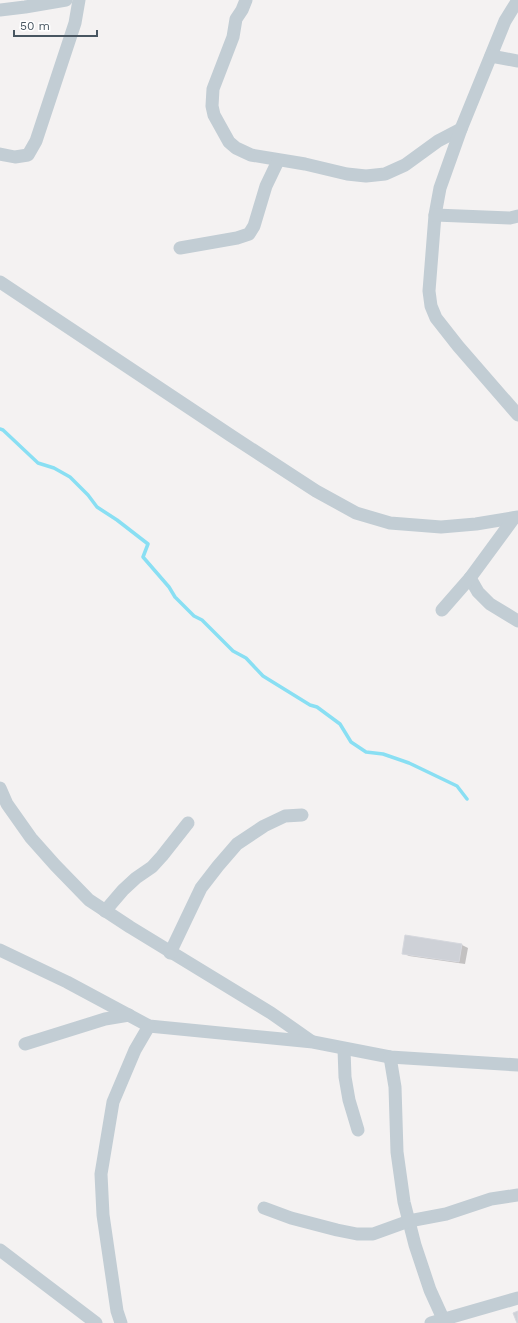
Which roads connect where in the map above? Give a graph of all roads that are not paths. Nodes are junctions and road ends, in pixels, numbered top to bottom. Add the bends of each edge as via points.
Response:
1 (66, 0) edge
2 (79, 0) edge
3 (246, 0) edge
4 (518, 0) edge
5 (0, 10) edge
6 (491, 56) junction
7 (518, 62) edge
8 (461, 129) junction
9 (0, 154) edge
10 (278, 160) junction
11 (435, 215) junction
12 (518, 216) edge
13 (180, 248) dead end
14 (0, 282) edge
15 (518, 414) edge
16 (516, 518) edge
17 (470, 578) junction
18 (442, 610) dead end
19 (518, 621) edge
20 (0, 788) edge
21 (302, 815) dead end
22 (188, 823) dead end
23 (105, 911) junction
24 (0, 950) edge
25 (170, 953) junction
26 (129, 1015) junction
27 (149, 1026) junction
28 (313, 1042) junction
29 (25, 1044) dead end
30 (344, 1049) junction
31 (390, 1057) junction
32 (518, 1065) edge
33 (358, 1130) dead end
34 (518, 1195) edge
35 (264, 1208) dead end
36 (409, 1221) junction
37 (0, 1250) edge
38 (518, 1298) edge
39 (445, 1321) edge
40 (96, 1323) edge
41 (121, 1323) edge
42 (431, 1323) edge

1 - 5 street
2 - 9 street via 75,23 36,141 28,154
3 - 10 street via 236,19 233,37 213,89 212,106 214,115 229,142 236,148 251,155
4 - 6 street via 505,21
6 - 7 street
6 - 8 street
8 - 10 street via 438,141 405,165 385,174 347,174
8 - 11 street via 440,188
10 - 13 street via 249,234
11 - 12 street via 510,218
11 - 15 street via 429,291 436,318
14 - 16 street via 316,491 356,512 390,523 441,527
16 - 17 street
17 - 18 street
17 - 19 street via 478,592 490,604
20 - 23 street via 7,804 31,838 90,900
21 - 25 street via 285,816 237,844 201,888
22 - 23 street via 152,867 132,882
23 - 25 street
24 - 26 street
25 - 28 street via 271,1013
26 - 27 street
26 - 29 street via 105,1019
27 - 28 street
27 - 41 street via 135,1050 113,1102 101,1174 103,1215
28 - 30 street
30 - 31 street
30 - 33 street via 344,1077
31 - 32 street
31 - 36 street via 396,1087 397,1152
34 - 36 street
35 - 36 street via 291,1218 357,1234 373,1234
36 - 39 street via 430,1290
37 - 40 street
38 - 39 street
39 - 42 street

